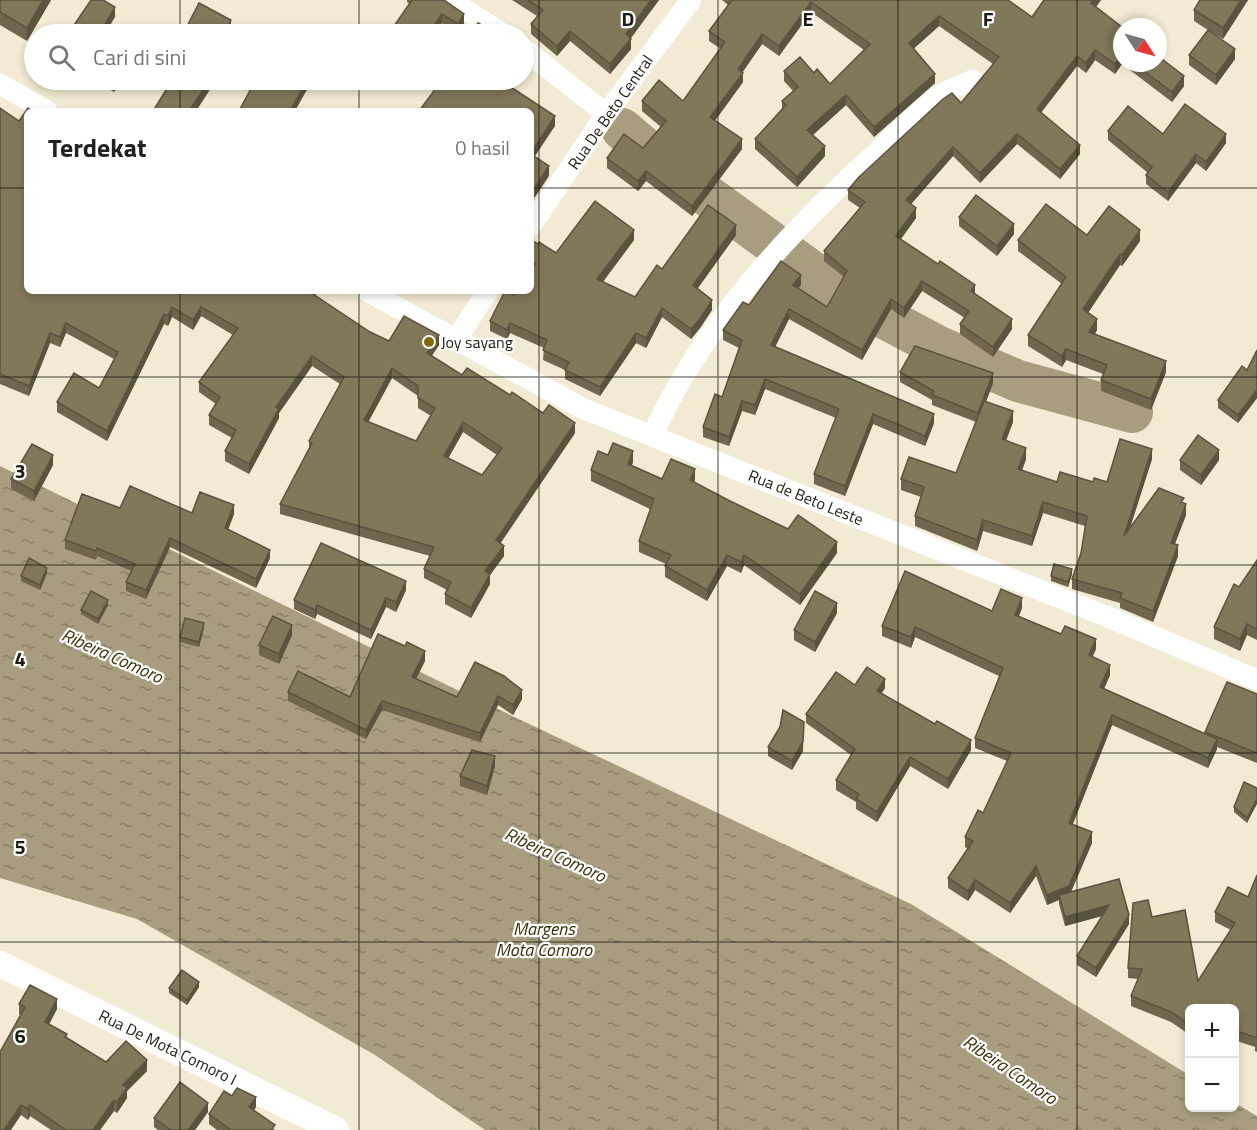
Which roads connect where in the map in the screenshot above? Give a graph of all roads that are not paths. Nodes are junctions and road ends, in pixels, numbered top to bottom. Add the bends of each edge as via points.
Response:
1 (450, 0) edge
2 (692, 0) edge
3 (487, 24) edge
4 (534, 57) edge
5 (974, 80) dead end
6 (0, 84) edge
7 (43, 108) edge
8 (606, 114) junction
9 (534, 222) edge
10 (372, 294) edge
11 (486, 294) edge
12 (455, 341) junction
13 (652, 436) junction
14 (1257, 680) edge
15 (0, 964) edge
16 (336, 1130) edge

1 - 3 street
2 - 8 street, Rua De Beto Central
4 - 8 street
5 - 13 street via 943,93 806,220 703,345 669,398
6 - 7 street
8 - 9 street, Rua De Beto Central
10 - 12 street, Rua de Beto Leste
11 - 12 street
12 - 13 street, Rua de Beto Leste via 584,409
13 - 14 street, Rua de Beto Leste via 1097,612
15 - 16 street, Rua De Mota Comoro I

